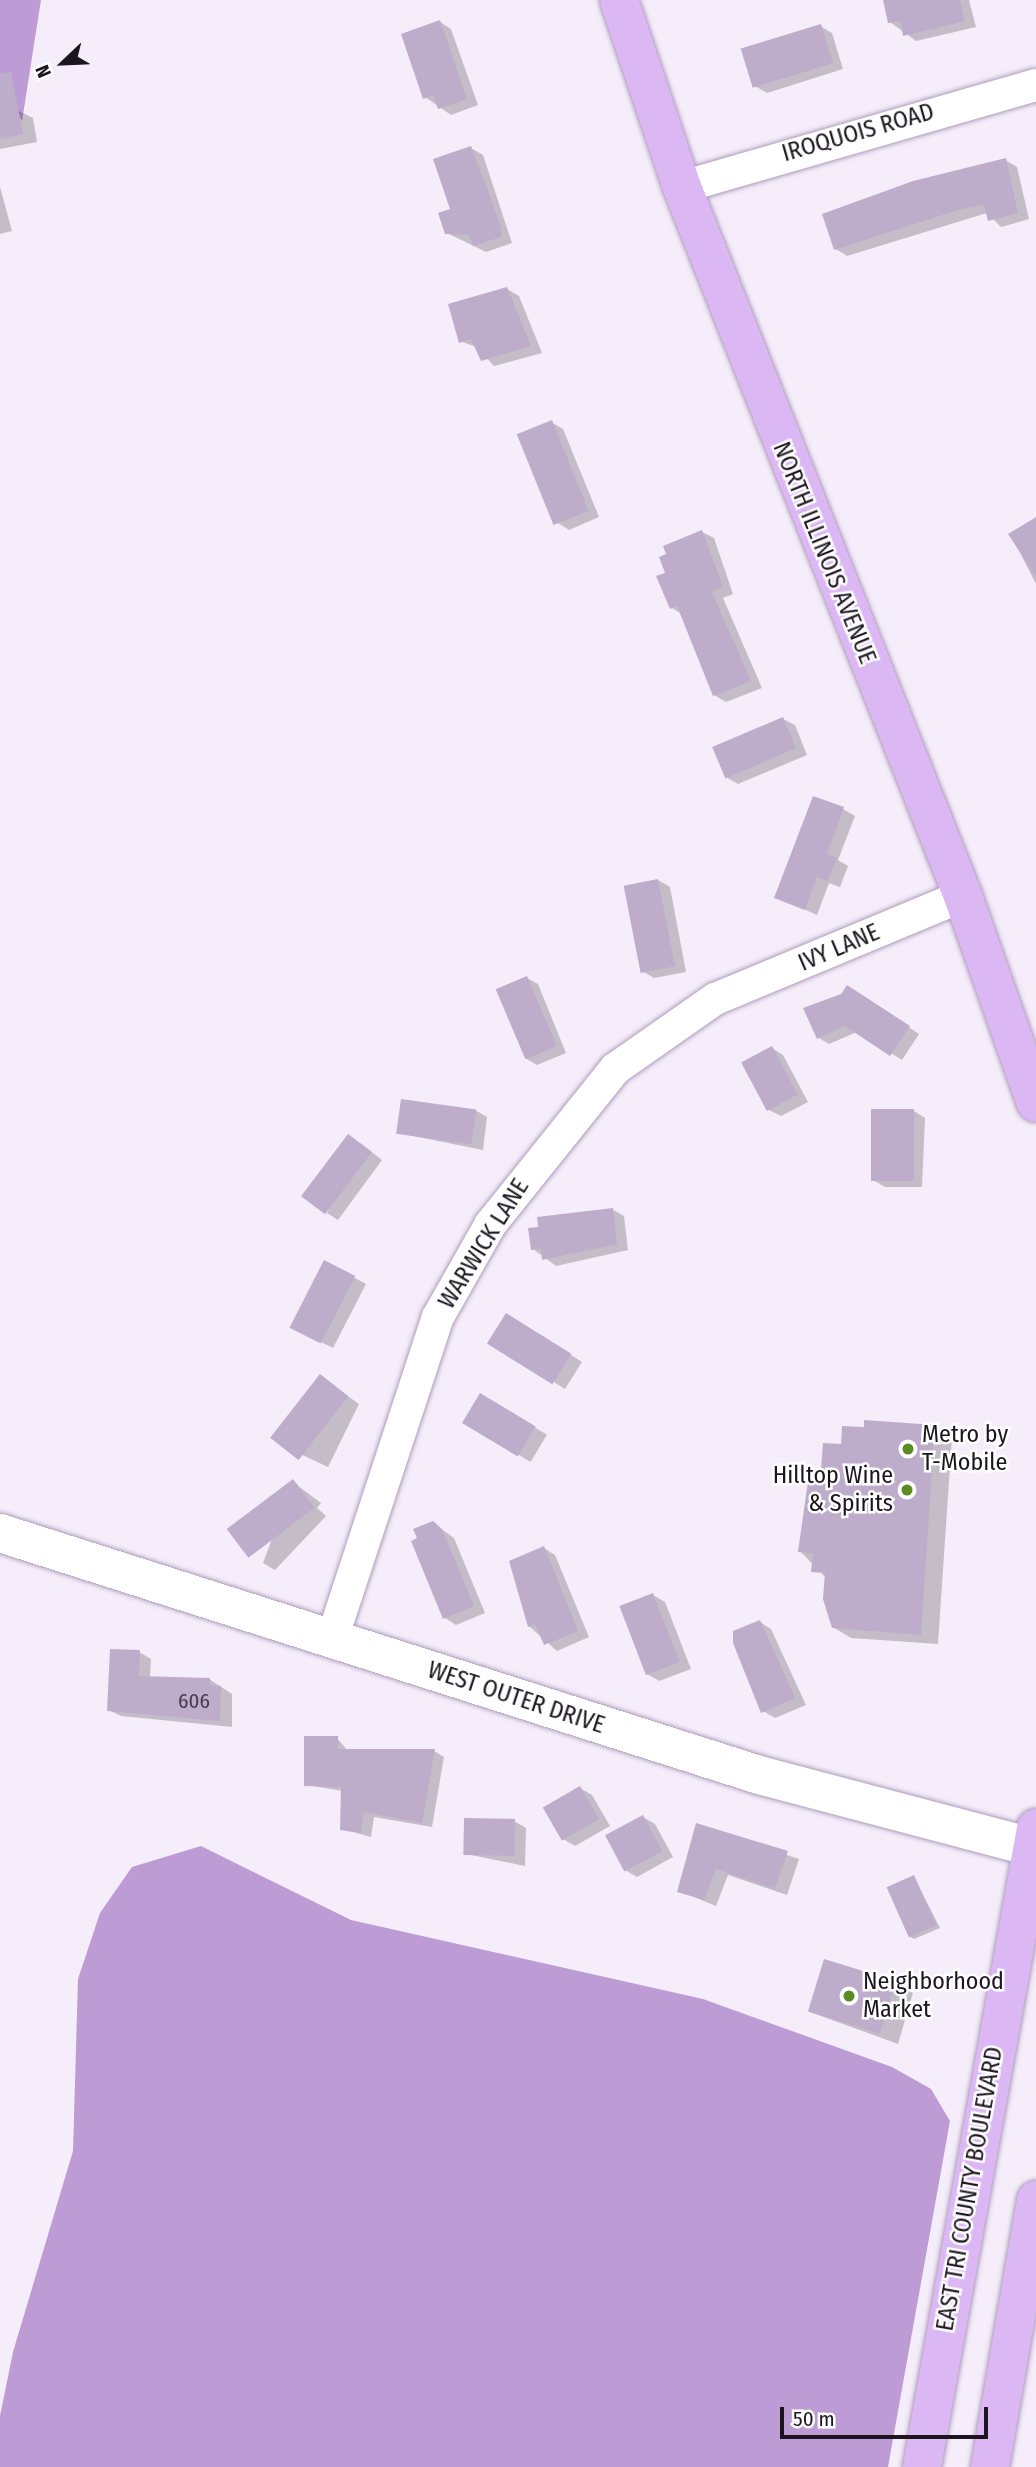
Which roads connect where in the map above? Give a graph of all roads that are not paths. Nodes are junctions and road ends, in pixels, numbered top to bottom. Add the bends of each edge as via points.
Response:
1 (620, 0) edge
2 (1036, 85) edge
3 (682, 187) junction
4 (962, 896) junction
5 (715, 999) joint
6 (1036, 1103) edge
7 (0, 1533) edge
8 (332, 1639) junction
9 (1034, 1841) edge
10 (1036, 2200) edge
11 (922, 2467) edge
12 (990, 2467) edge

1 - 3 highway, NORTH ILLINOIS AVENUE
2 - 3 street, IROQUOIS ROAD
3 - 4 highway, NORTH ILLINOIS AVENUE
4 - 5 street, IVY LANE
4 - 6 highway, NORTH ILLINOIS AVENUE
5 - 8 street, WARWICK LANE via 615,1069 526,1175 468,1260 438,1317
7 - 8 street, WEST OUTER DRIVE
8 - 9 street, WEST OUTER DRIVE via 759,1775
9 - 11 highway, EAST TRI COUNTY BOULEVARD
10 - 12 highway

